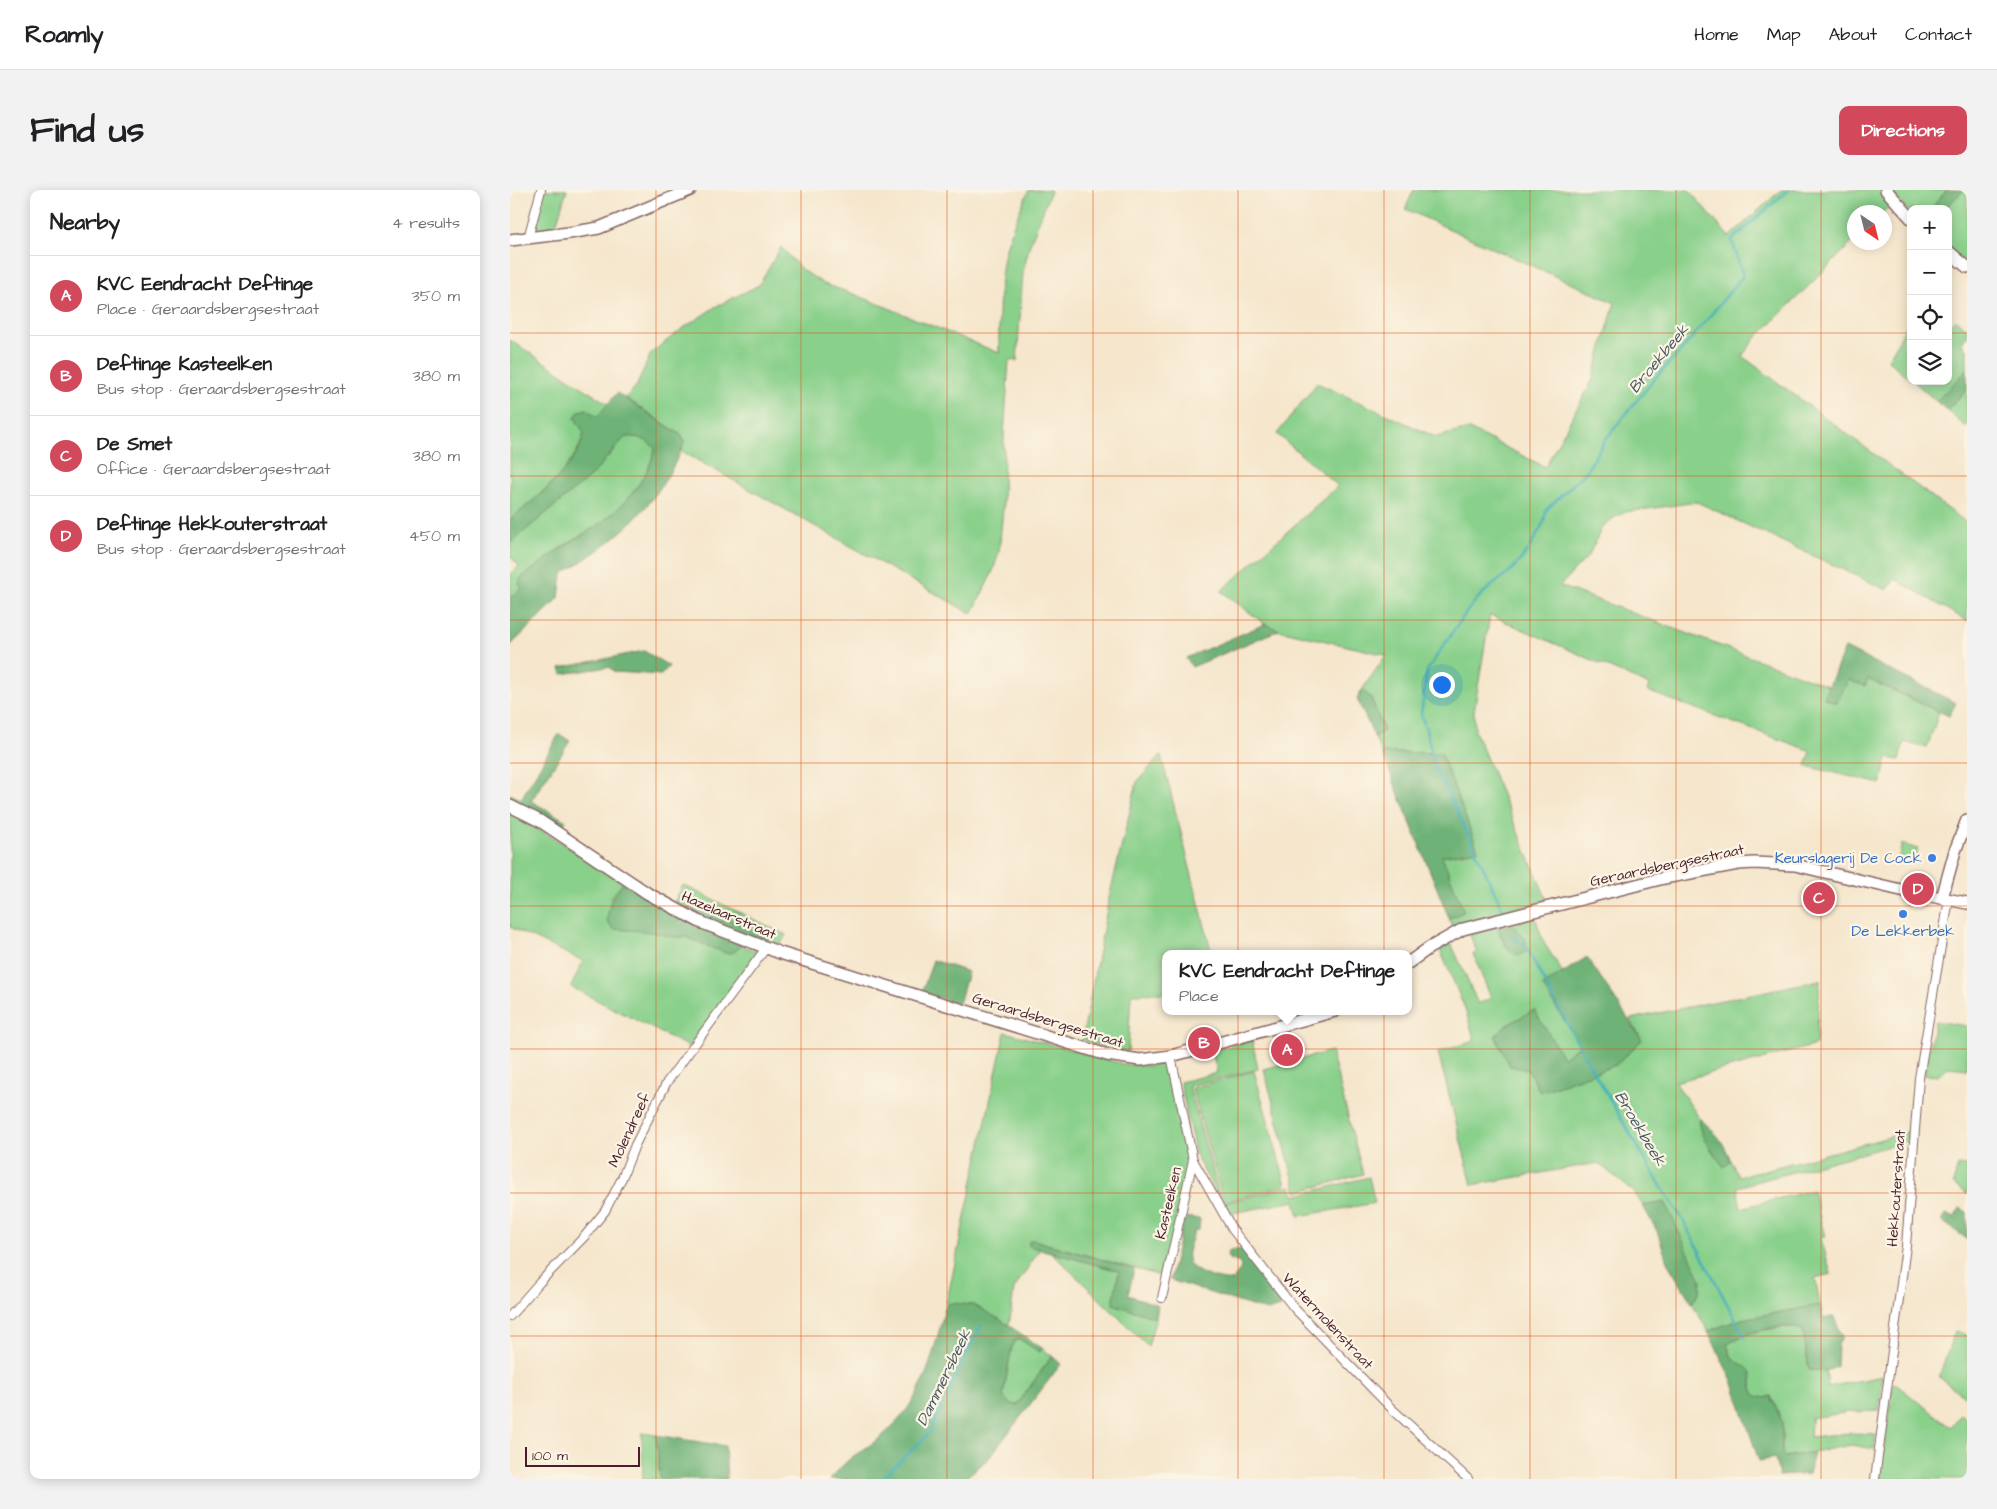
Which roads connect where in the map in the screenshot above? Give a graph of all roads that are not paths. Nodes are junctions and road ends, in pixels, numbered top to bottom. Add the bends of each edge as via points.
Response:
1 (541, 190) edge
2 (690, 190) edge
3 (1886, 190) edge
4 (1907, 214) edge
5 (528, 238) junction
6 (510, 240) edge
7 (1952, 254) edge
8 (1967, 267) edge
9 (510, 806) edge
10 (1967, 820) edge
11 (1946, 899) junction
12 (1967, 903) edge
13 (766, 948) junction
14 (1412, 960) edge
15 (927, 999) joint
16 (1320, 1015) edge
17 (1171, 1056) junction
18 (1193, 1160) junction
19 (1162, 1298) dead end
20 (510, 1316) edge
21 (1468, 1479) edge
22 (1875, 1479) edge

1 - 5 street
2 - 5 street via 599,228
3 - 4 street
5 - 6 street
7 - 8 street
9 - 13 street, Hazelaarstraat via 677,910
10 - 11 street via 1955,852
11 - 12 street, Geraardsbergsestraat
11 - 14 street, Geraardsbergsestraat via 1795,865 1738,864 1664,878 1464,929
11 - 22 street, Hekkouterstraat via 1918,1086 1906,1246
13 - 15 street, Hazelaarstraat
13 - 20 street, Molendreef via 667,1082 605,1211
15 - 17 street, Geraardsbergsestraat via 1114,1057 1140,1060
16 - 17 street, Geraardsbergsestraat
17 - 18 street, Kasteelken
18 - 19 street, Kasteelken
18 - 21 street, Watermolenstraat via 1232,1229 1294,1308 1391,1408

